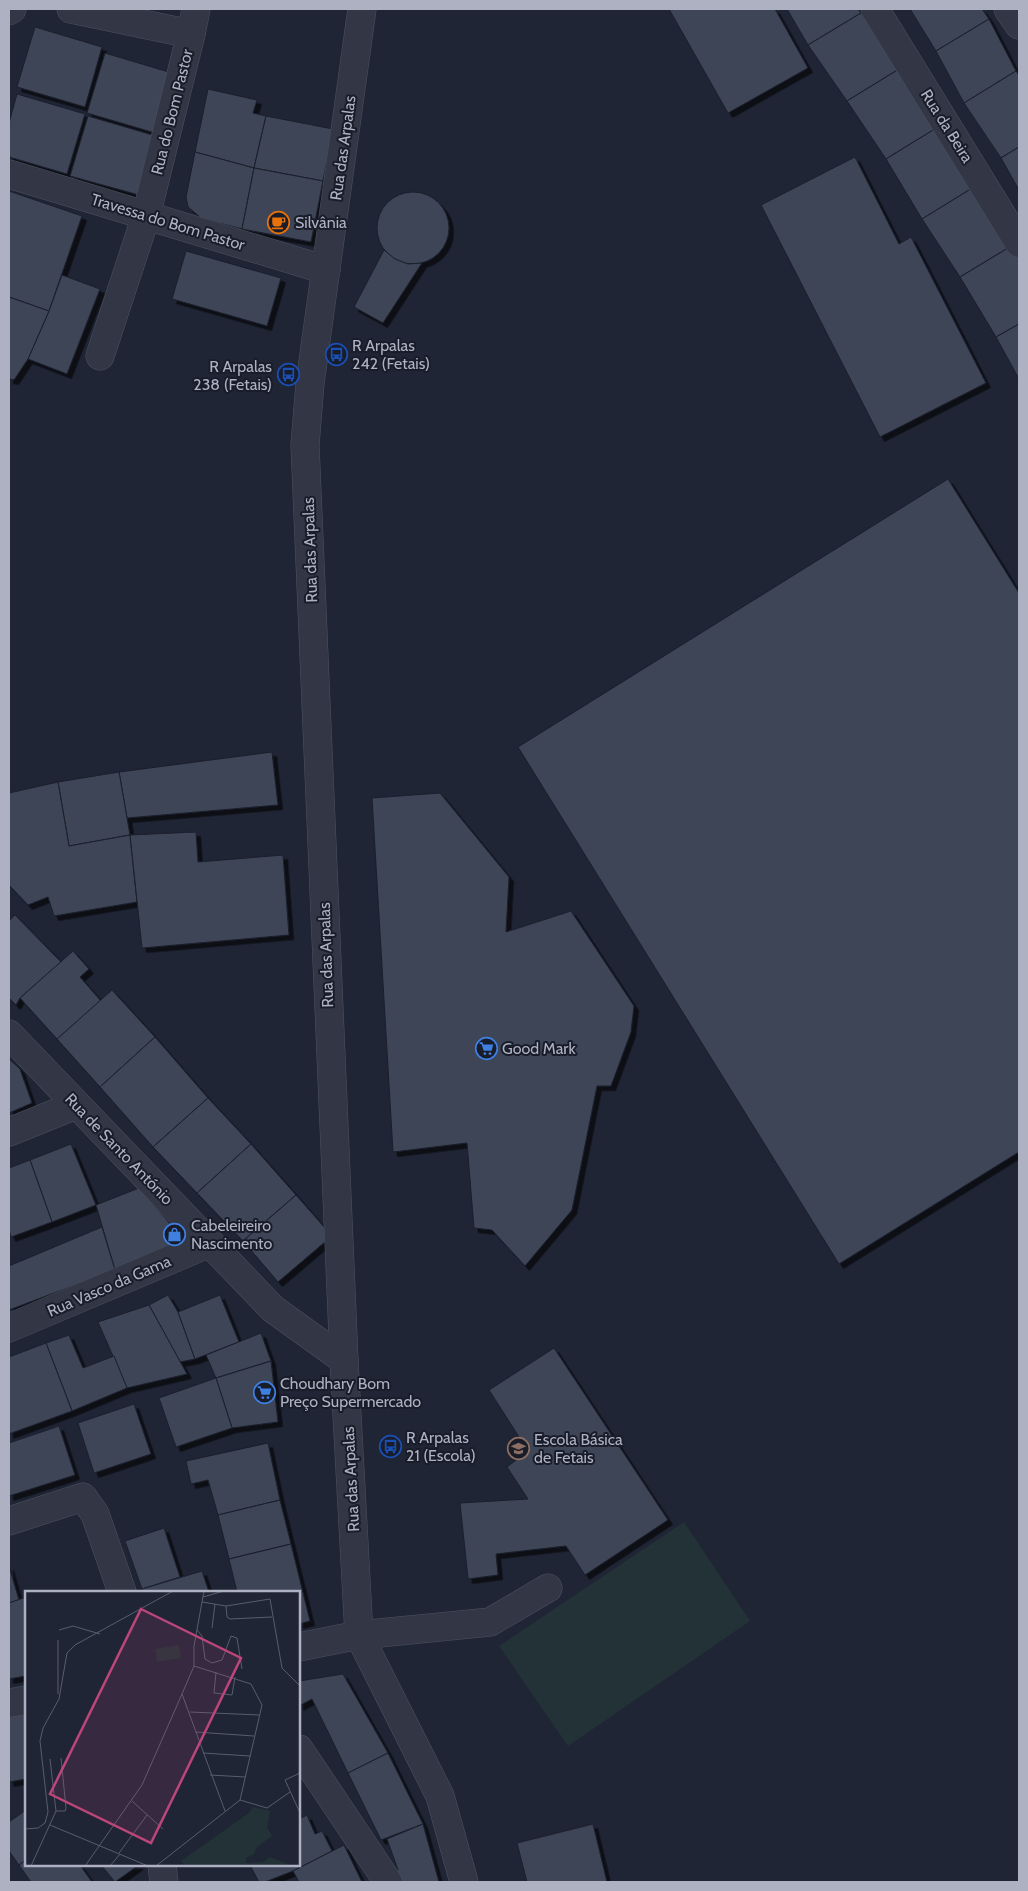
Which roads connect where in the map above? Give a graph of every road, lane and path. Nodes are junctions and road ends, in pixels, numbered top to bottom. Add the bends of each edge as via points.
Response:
1 (71, 9) edge
2 (362, 9) edge
3 (875, 9) edge
4 (1008, 9) edge
5 (194, 21) edge
6 (1019, 25) edge
7 (9, 174) edge
8 (146, 216) junction
9 (1019, 243) edge
10 (326, 270) junction
11 (100, 356) dead end
12 (9, 1034) edge
13 (76, 1105) junction
14 (9, 1132) edge
15 (210, 1243) junction
16 (9, 1328) edge
17 (344, 1360) junction
18 (9, 1520) edge
19 (548, 1588) dead end
20 (122, 1591) edge
21 (359, 1635) junction
22 (300, 1646) edge
23 (25, 1700) edge
24 (9, 1703) edge
25 (300, 1750) edge
26 (162, 1866) edge
27 (164, 1882) edge
28 (388, 1882) edge
29 (464, 1882) edge

1 - 5 street
2 - 10 street, Rua das Arpalas
3 - 9 street, Rua da Beira
4 - 6 street
5 - 8 street, Rua do Bom Pastor
7 - 8 street, Travessa do Bom Pastor
8 - 10 street, Travessa do Bom Pastor
8 - 11 street, Rua do Bom Pastor
10 - 17 street, Rua das Arpalas via 310,382 305,445
12 - 13 street, Rua de Santo António
13 - 14 street
13 - 15 street, Rua de Santo António
15 - 16 street, Rua Vasco da Gama
15 - 17 street, Rua de Santo António via 273,1310
17 - 21 street, Rua das Arpalas
18 - 20 street via 83,1497 95,1514
19 - 21 street via 490,1622
21 - 22 street
21 - 29 street, Rua das Arpalas via 440,1796
23 - 24 street
25 - 28 street
26 - 27 street

